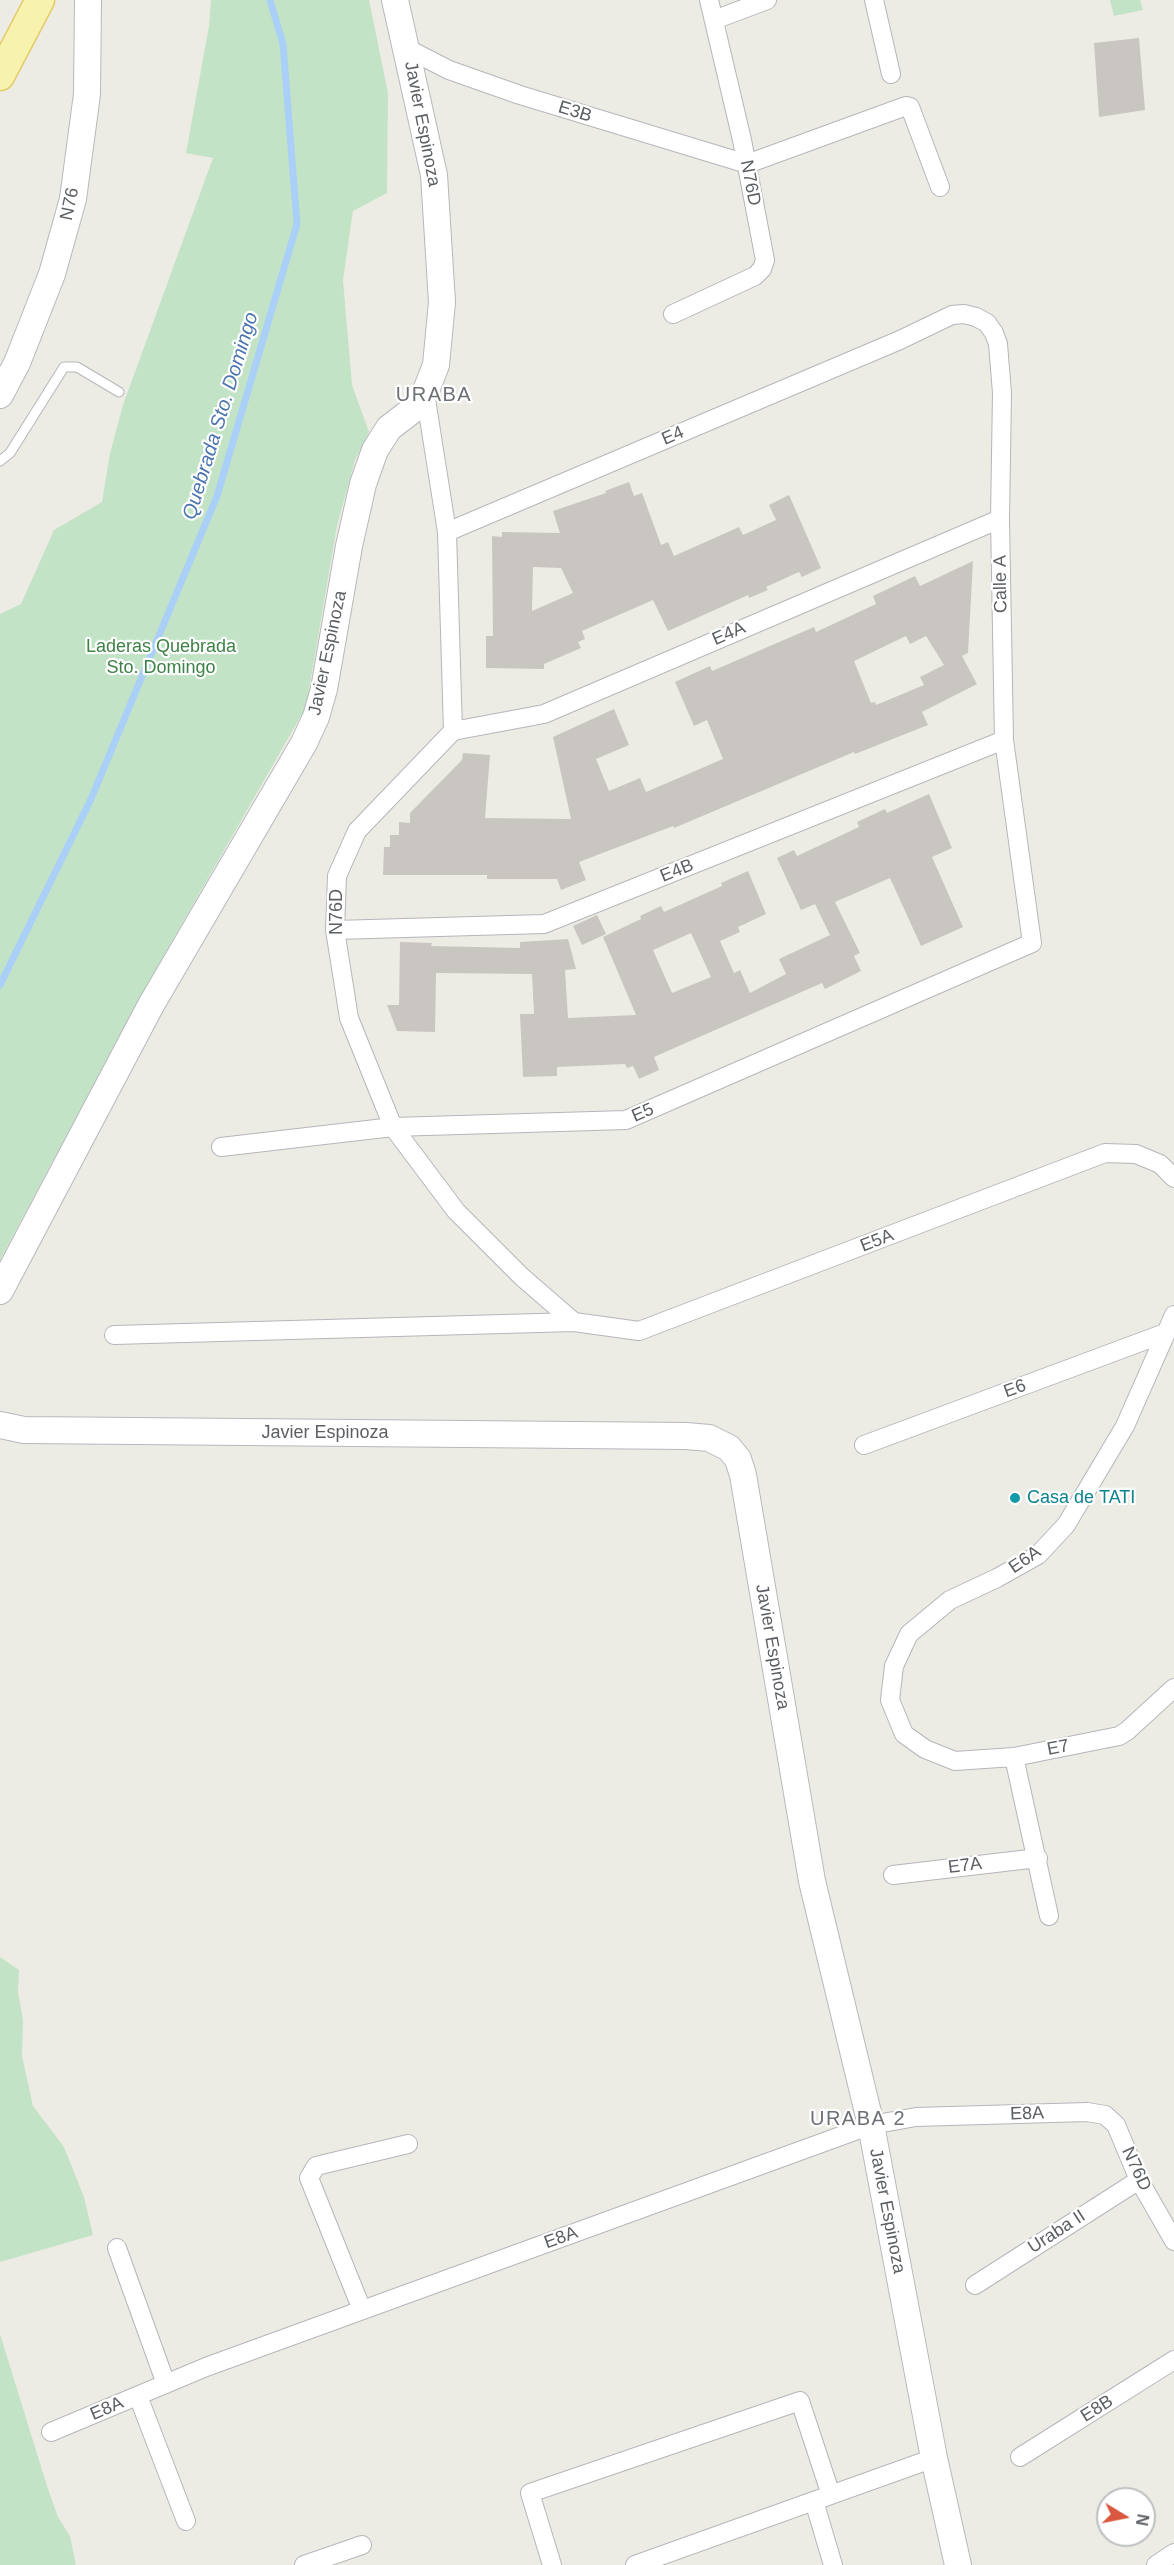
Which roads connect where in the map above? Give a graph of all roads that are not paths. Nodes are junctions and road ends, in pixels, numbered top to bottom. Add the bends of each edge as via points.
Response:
1 (40, 0) edge
2 (88, 0) edge
3 (395, 0) edge
4 (709, 0) edge
5 (767, 0) edge
6 (874, 0) edge
7 (714, 20) junction
8 (408, 50) junction
9 (891, 74) dead end
10 (0, 76) edge
11 (747, 164) junction
12 (940, 187) dead end
13 (674, 314) dead end
14 (900, 340) joint
15 (118, 392) dead end
16 (425, 393) junction
17 (0, 395) edge
18 (0, 461) edge
19 (1000, 519) junction
20 (447, 532) junction
21 (453, 731) junction
22 (1004, 740) junction
23 (335, 930) junction
24 (1032, 943) joint
25 (393, 1127) junction
26 (221, 1147) dead end
27 (1174, 1178) edge
28 (0, 1291) edge
29 (1174, 1316) edge
30 (574, 1322) junction
31 (1165, 1333) junction
32 (114, 1335) dead end
33 (0, 1425) edge
34 (864, 1445) dead end
35 (1174, 1688) edge
36 (925, 1749) joint
37 (1014, 1757) junction
38 (1038, 1858) junction
39 (893, 1875) dead end
40 (1049, 1916) dead end
41 (1087, 2112) joint
42 (871, 2125) junction
43 (408, 2144) dead end
44 (1139, 2180) junction
45 (1174, 2241) edge
46 (117, 2248) dead end
47 (975, 2285) dead end
48 (362, 2310) junction
49 (1174, 2360) edge
50 (166, 2384) junction
51 (138, 2396) junction
52 (51, 2432) dead end
53 (1020, 2457) dead end
54 (934, 2458) junction
55 (831, 2494) junction
56 (813, 2501) junction
57 (186, 2521) dead end
58 (362, 2545) dead end
59 (1174, 2553) edge
60 (304, 2565) edge
61 (552, 2565) edge
62 (635, 2565) edge
63 (833, 2565) edge
64 (958, 2565) edge
65 (1156, 2565) edge

1 - 10 main road
2 - 17 street, N76 via 87,94 73,199 52,274
3 - 8 street, Javier Espinoza
4 - 7 street, N76D
5 - 7 street
6 - 9 street
7 - 11 street, N76D
8 - 11 street, E3B via 448,70 520,95
8 - 16 street, Javier Espinoza via 434,175 441,302 436,365
11 - 12 street via 906,106 910,107
11 - 13 street, N76D via 765,260 762,269 755,276
14 - 19 street, Calle A via 952,315 964,314 976,316 994,333 1002,393
14 - 20 street, E4
15 - 18 lane via 77,367 64,367 10,453
16 - 20 street
16 - 28 street, Javier Espinoza via 410,412 389,428 375,450 363,484 316,717 151,1005
19 - 21 street, E4A via 544,714
19 - 22 street, Calle A
20 - 21 street
21 - 23 street, N76D via 357,831 337,876
22 - 23 street, E4B via 544,924
22 - 24 street, Calle A
23 - 25 street, N76D via 350,1018
24 - 25 street, E5 via 626,1120
25 - 26 street, E5
25 - 30 street, N76D via 456,1211
27 - 30 street, E5A via 1160,1164 1136,1154 1105,1154 639,1332
29 - 31 street, E6A
30 - 32 street, E5A
31 - 34 street, E6
31 - 36 street, E6A via 1125,1426 1066,1525 1038,1555 950,1600 909,1634 894,1666 890,1700 904,1734
33 - 42 street, Javier Espinoza via 24,1430 686,1436 709,1438 729,1448 743,1475 812,1881
35 - 37 street, E7 via 1119,1736
36 - 37 street, E7 via 955,1761
37 - 38 street
38 - 39 street, E7A
38 - 40 street
41 - 42 street, E8A via 920,2117
41 - 44 street, N76D via 1106,2115 1116,2126
42 - 48 street, E8A
42 - 54 street, Javier Espinoza
43 - 48 street via 316,2166 309,2178
44 - 45 street, N76D
44 - 47 street, Uraba II
46 - 50 street
48 - 50 street, E8A
49 - 53 street, E8B
50 - 51 street, E8A
51 - 52 street, E8A
51 - 57 street
54 - 55 street
54 - 64 street, Javier Espinoza
55 - 56 street
55 - 61 street via 800,2401 530,2493
56 - 62 street
56 - 63 street
58 - 60 street
59 - 65 street

